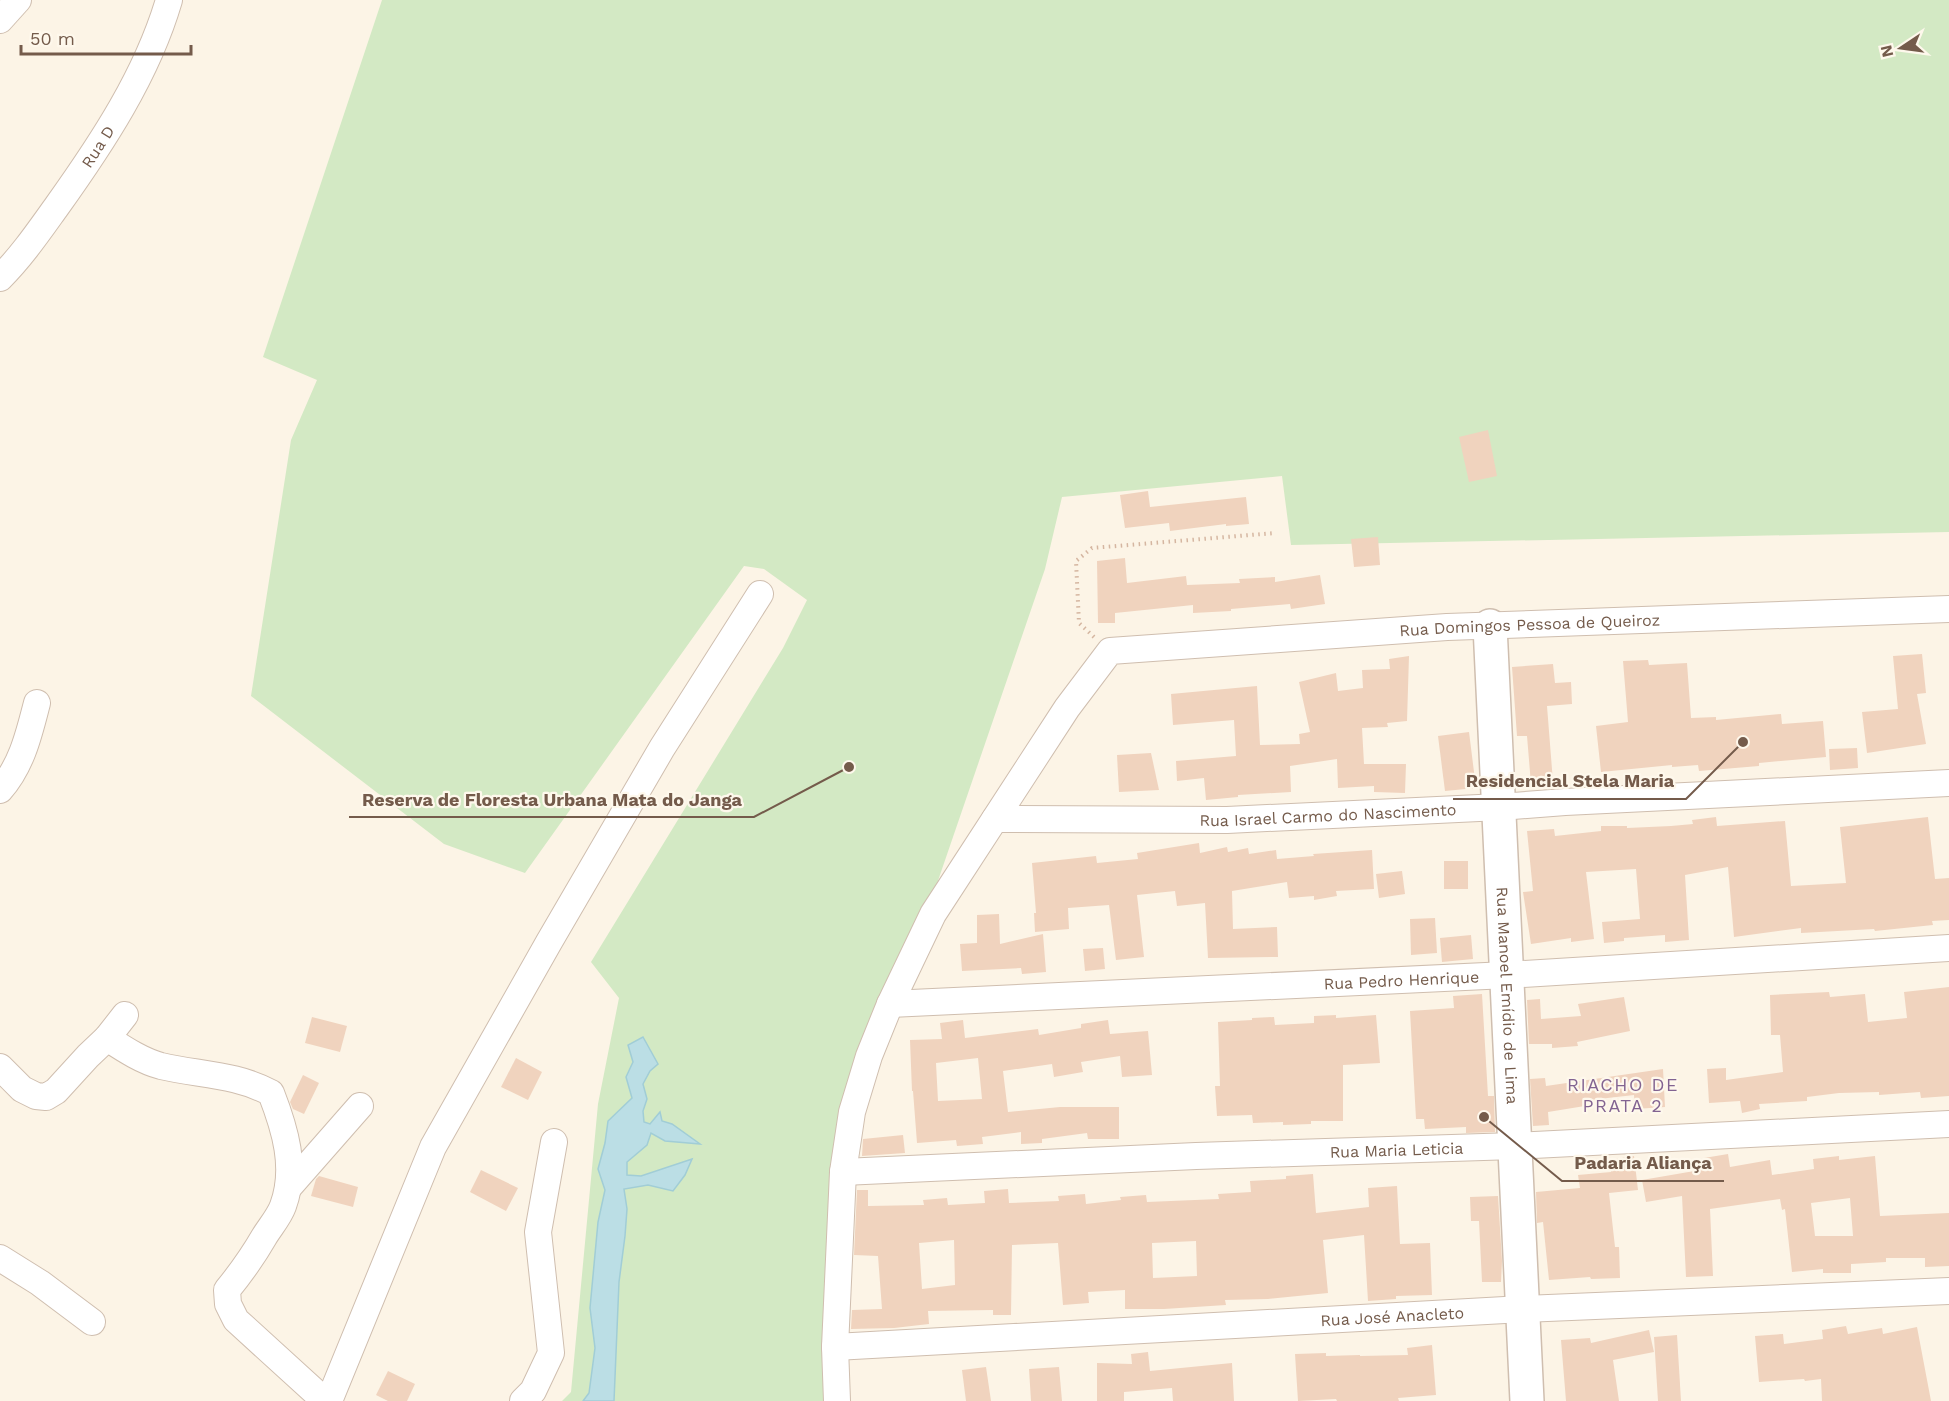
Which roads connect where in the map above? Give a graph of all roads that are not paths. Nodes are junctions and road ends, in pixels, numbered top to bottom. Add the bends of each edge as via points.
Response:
1 (18, 0) edge
2 (169, 0) edge
3 (0, 20) edge
4 (0, 278) edge
5 (760, 594) dead end
6 (1949, 609) edge
7 (1490, 626) junction
8 (37, 703) dead end
9 (1949, 783) edge
10 (0, 790) edge
11 (1500, 807) junction
12 (995, 819) junction
13 (1949, 948) edge
14 (1507, 975) junction
15 (890, 1004) junction
16 (125, 1015) dead end
17 (106, 1038) junction
18 (0, 1067) edge
19 (360, 1106) dead end
20 (1949, 1124) edge
21 (554, 1142) dead end
22 (1515, 1146) junction
23 (843, 1172) junction
24 (288, 1188) junction
25 (0, 1258) edge
26 (1949, 1291) edge
27 (1523, 1309) junction
28 (92, 1322) dead end
29 (835, 1347) junction
30 (327, 1401) edge
31 (523, 1401) edge
32 (837, 1401) edge
33 (1527, 1401) edge

1 - 3 street
2 - 4 street, Rua D via 136,80 88,162
5 - 30 street via 662,748 433,1147
6 - 7 street, Rua Domingos Pessoa de Queiroz
7 - 11 street, Rua Manoel Emídio de Lima
7 - 12 street, Rua Domingos Pessoa de Queiroz via 1110,651 1067,708
8 - 10 street via 22,754
9 - 11 street, Rua Israel Carmo do Nascimento
11 - 12 street, Rua Israel Carmo do Nascimento via 1227,820
11 - 14 street, Rua Manoel Emídio de Lima
12 - 15 street via 933,914
13 - 14 street, Rua Pedro Henrique
14 - 15 street, Rua Pedro Henrique
14 - 22 street, Rua Manoel Emídio de Lima
15 - 23 street via 868,1056 852,1112
16 - 17 street
17 - 18 street via 46,1097 22,1089
17 - 24 street via 161,1066 209,1073 258,1086 271,1094 284,1126
19 - 24 street
20 - 22 street, Rua Maria Leticia
21 - 31 street via 538,1232 551,1353 533,1391
22 - 23 street, Rua Maria Leticia
22 - 27 street, Rua Manoel Emídio de Lima
23 - 29 street
24 - 30 street via 283,1208 227,1290 228,1304 236,1320
25 - 28 street
26 - 27 street, Rua José Anacleto
27 - 29 street, Rua José Anacleto
27 - 33 street, Rua Manoel Emídio de Lima
29 - 32 street

